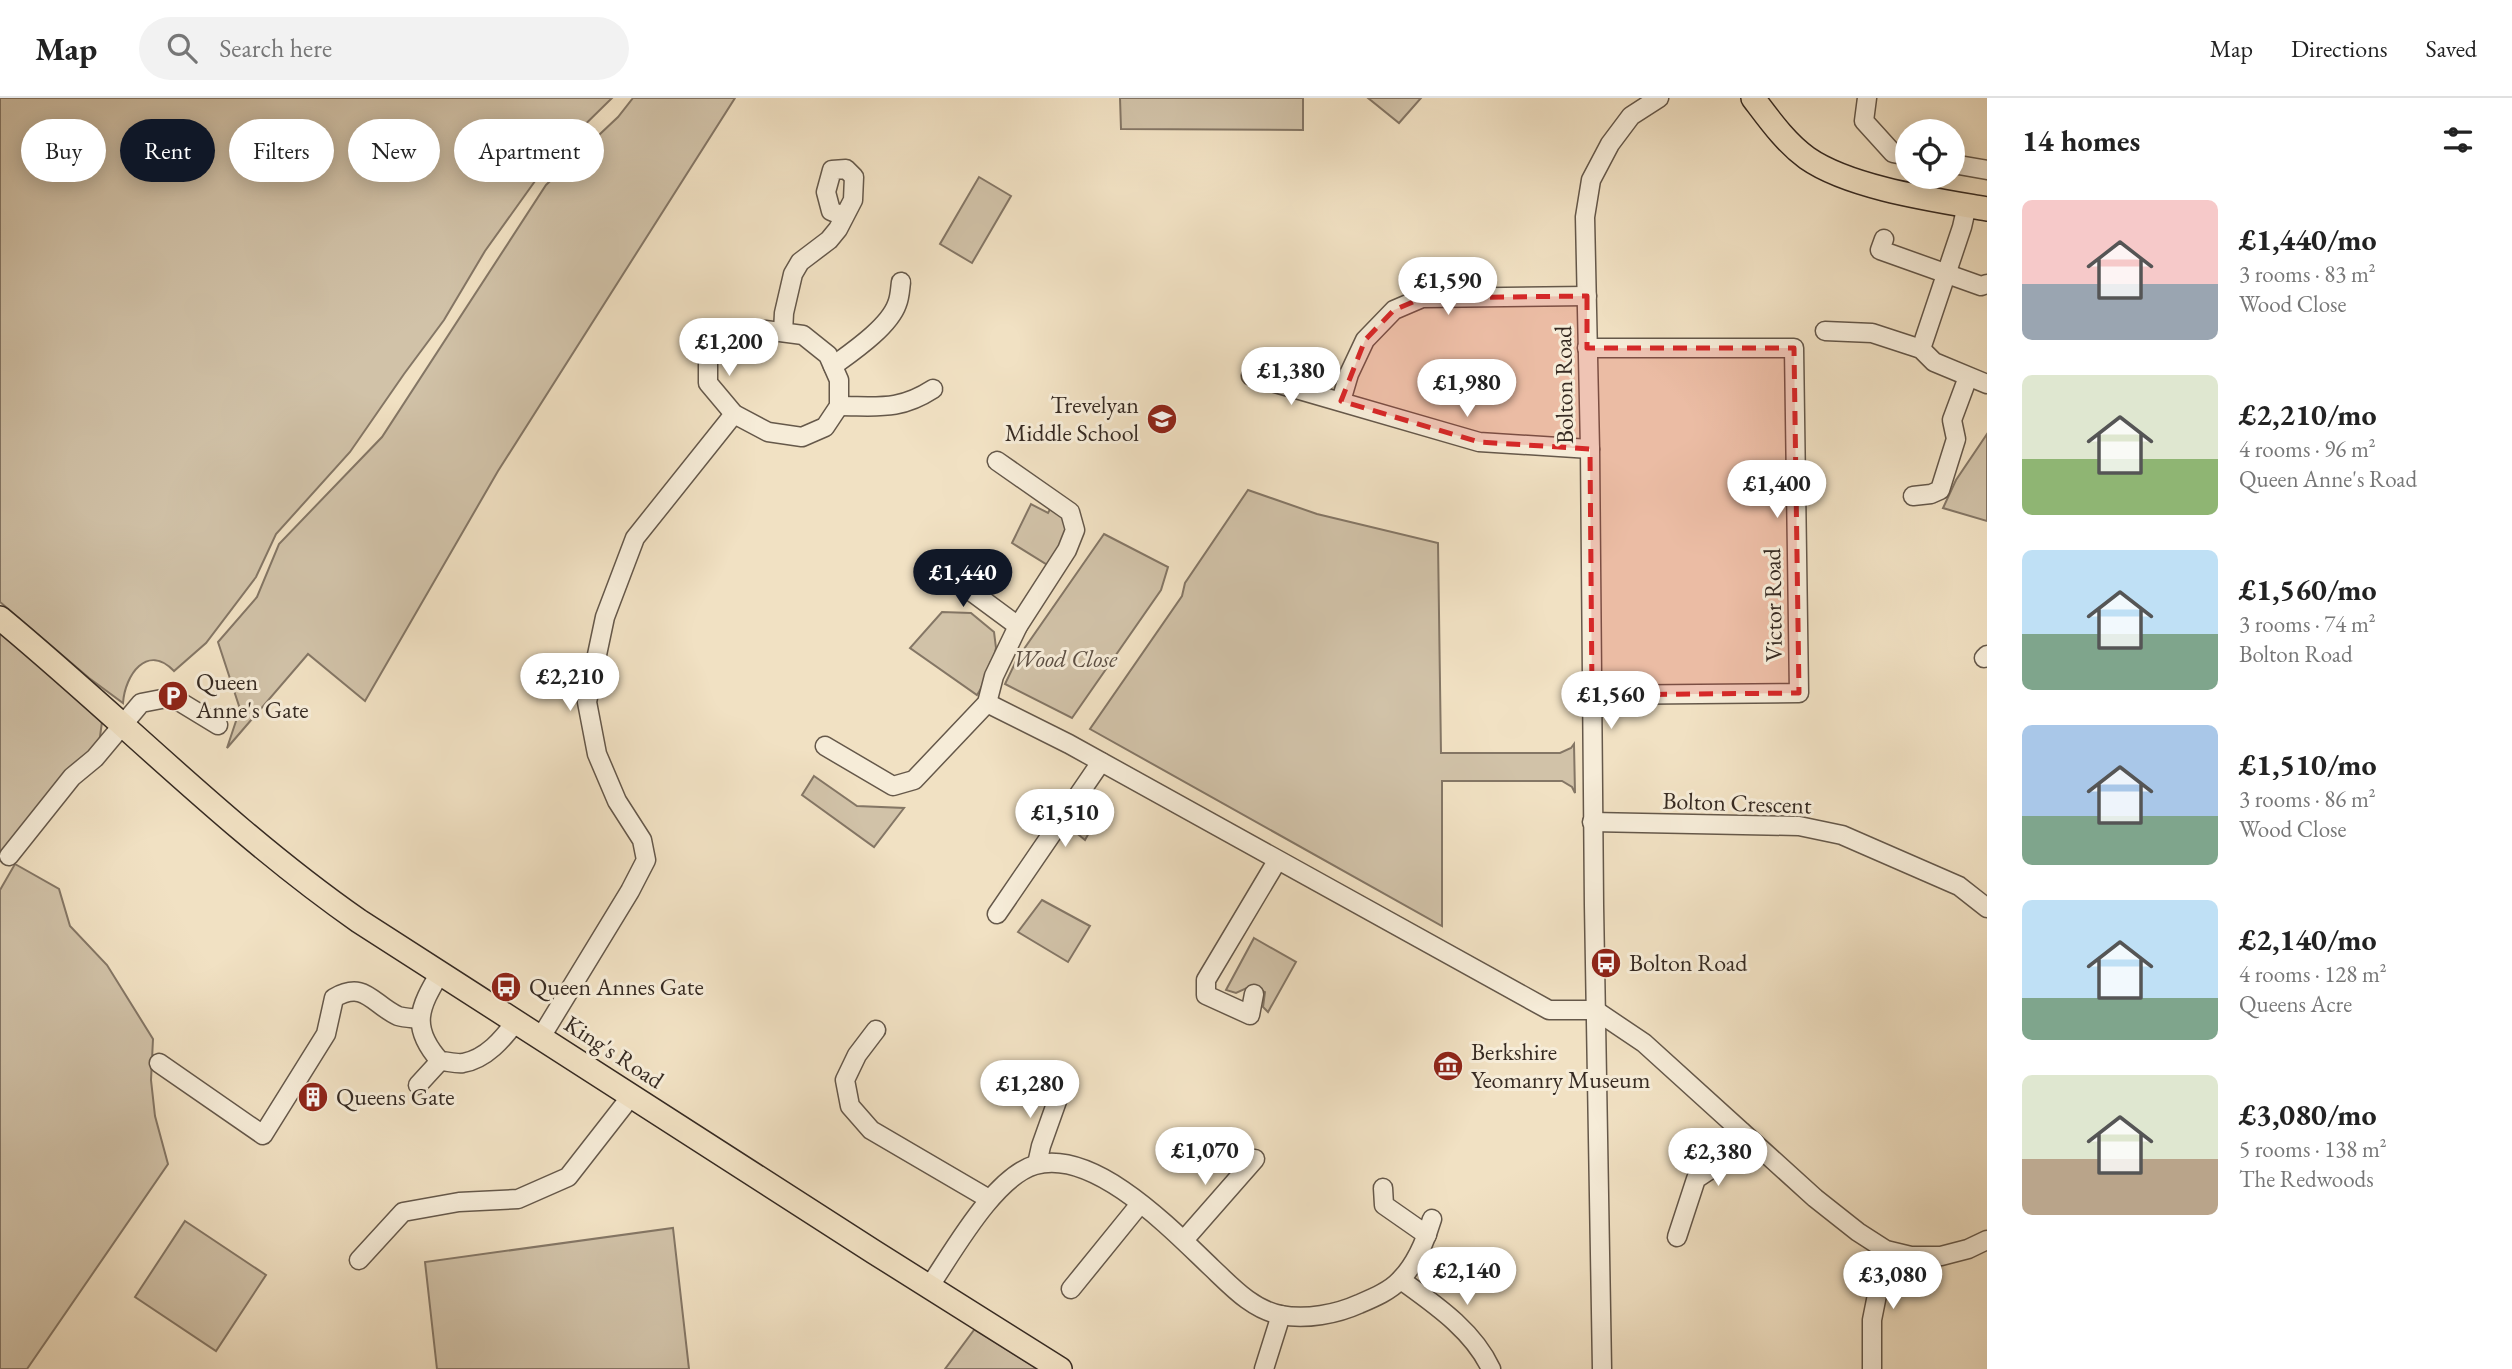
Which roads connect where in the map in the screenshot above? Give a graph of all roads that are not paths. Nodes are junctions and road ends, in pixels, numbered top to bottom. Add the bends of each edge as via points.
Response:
1 (1659, 98) edge
2 (1754, 98) edge
3 (1867, 98) edge
4 (1895, 153) edge
5 (1965, 166) edge
6 (1987, 170) edge
7 (1977, 207) edge
8 (843, 216) dead end
9 (1884, 239) dead end
10 (1947, 274) junction
11 (901, 282) dead end
12 (1987, 284) edge
13 (1587, 296) junction
14 (1825, 331) dead end
15 (783, 332) junction
16 (1587, 348) junction
17 (1921, 349) junction
18 (833, 366) junction
19 (1251, 376) dead end
20 (1968, 377) junction
21 (1987, 384) edge
22 (933, 389) dead end
23 (1341, 401) junction
24 (839, 406) junction
25 (734, 414) junction
26 (1590, 449) junction
27 (998, 461) dead end
28 (1913, 496) dead end
29 (930, 561) dead end
30 (0, 618) edge
31 (1018, 626) junction
32 (1592, 695) junction
33 (987, 704) junction
34 (122, 724) junction
35 (218, 725) dead end
36 (825, 746) dead end
37 (1101, 762) junction
38 (1592, 822) junction
39 (9, 856) dead end
40 (1277, 861) junction
41 (1987, 908) edge
42 (997, 914) dead end
43 (440, 973) junction
44 (1254, 994) dead end
45 (1595, 1010) junction
46 (420, 1020) junction
47 (516, 1021) junction
48 (876, 1030) dead end
49 (541, 1037) junction
50 (440, 1060) junction
51 (159, 1063) dead end
52 (418, 1085) dead end
53 (1062, 1087) dead end
54 (632, 1095) junction
55 (1742, 1132) junction
56 (1255, 1159) dead end
57 (1037, 1164) junction
58 (1383, 1188) dead end
59 (989, 1199) junction
60 (1140, 1204) junction
61 (1677, 1237) dead end
62 (1184, 1240) junction
63 (1987, 1240) edge
64 (1886, 1250) junction
65 (359, 1260) dead end
66 (1401, 1280) junction
67 (929, 1287) junction
68 (1071, 1289) dead end
69 (1281, 1315) junction
70 (1060, 1369) edge
71 (1264, 1369) edge
72 (1491, 1369) edge
73 (1602, 1369) edge
74 (1872, 1369) edge

1 - 13 street, Bolton Road via 1631,116 1591,180 1586,217
2 - 7 main road via 1775,128 1806,158 1838,175
3 - 4 street via 1864,121
5 - 6 street
7 - 10 street
8 - 15 street via 829,240 800,262 793,274
9 - 10 street via 1880,250
10 - 12 street
10 - 17 street
11 - 18 street via 897,305 885,321
13 - 16 street, Bolton Road
13 - 23 street via 1422,298 1394,310 1365,340
14 - 17 street via 1872,333
15 - 18 street via 803,335 828,355
15 - 25 street via 765,330 728,338 708,356 708,383
16 - 26 street, Bolton Road
16 - 32 street, Victor Road via 1794,348 1798,610 1799,693
17 - 20 street via 1934,362
18 - 24 street via 839,380
19 - 23 street
20 - 21 street
20 - 28 street via 1952,420 1956,439 1941,490
22 - 24 street via 902,405
23 - 26 street via 1479,442
24 - 25 street via 825,427 802,437 768,432
25 - 49 street via 635,538 605,617 587,702 597,754 617,801 642,840 646,860
26 - 32 street, Bolton Road
27 - 31 street via 1070,512 1075,530
29 - 31 street
30 - 34 main road, King's Road
31 - 33 street via 994,676
32 - 38 street, Bolton Road
33 - 36 street via 914,779 893,786
33 - 37 street
34 - 35 street via 141,704 172,696
34 - 39 street via 95,758 72,777
34 - 43 main road, King's Road via 214,809 308,885
37 - 40 street
37 - 42 street
38 - 41 street, Bolton Crescent via 1799,826 1842,835 1959,886
38 - 45 street, Bolton Road
40 - 44 street via 1206,980 1206,995 1250,1015
40 - 45 street via 1549,1010
43 - 46 street
43 - 47 main road, King's Road
45 - 55 street via 1644,1043
45 - 73 street, Bolton Road
46 - 50 street via 427,1046
46 - 51 street via 400,1017 363,993 347,990 334,998 326,1034 263,1135
47 - 49 main road, King's Road
47 - 50 street via 481,1056 462,1063
48 - 59 street via 845,1080 850,1106 871,1130
49 - 54 main road, King's Road
50 - 52 street
53 - 57 street
54 - 65 street via 568,1177 518,1199 459,1202 403,1212
54 - 67 main road, King's Road
55 - 61 street via 1720,1163 1696,1179
55 - 64 street via 1815,1198
56 - 62 street
57 - 59 street via 1022,1170
57 - 60 street via 1082,1168 1110,1181
58 - 66 street via 1384,1205 1429,1227
59 - 67 street
60 - 62 street
60 - 68 street
62 - 69 street via 1248,1301
63 - 64 street via 1941,1256
64 - 74 street via 1872,1320
66 - 69 street via 1345,1310
66 - 72 street via 1445,1312 1484,1353
67 - 70 main road, King's Road
69 - 71 street

